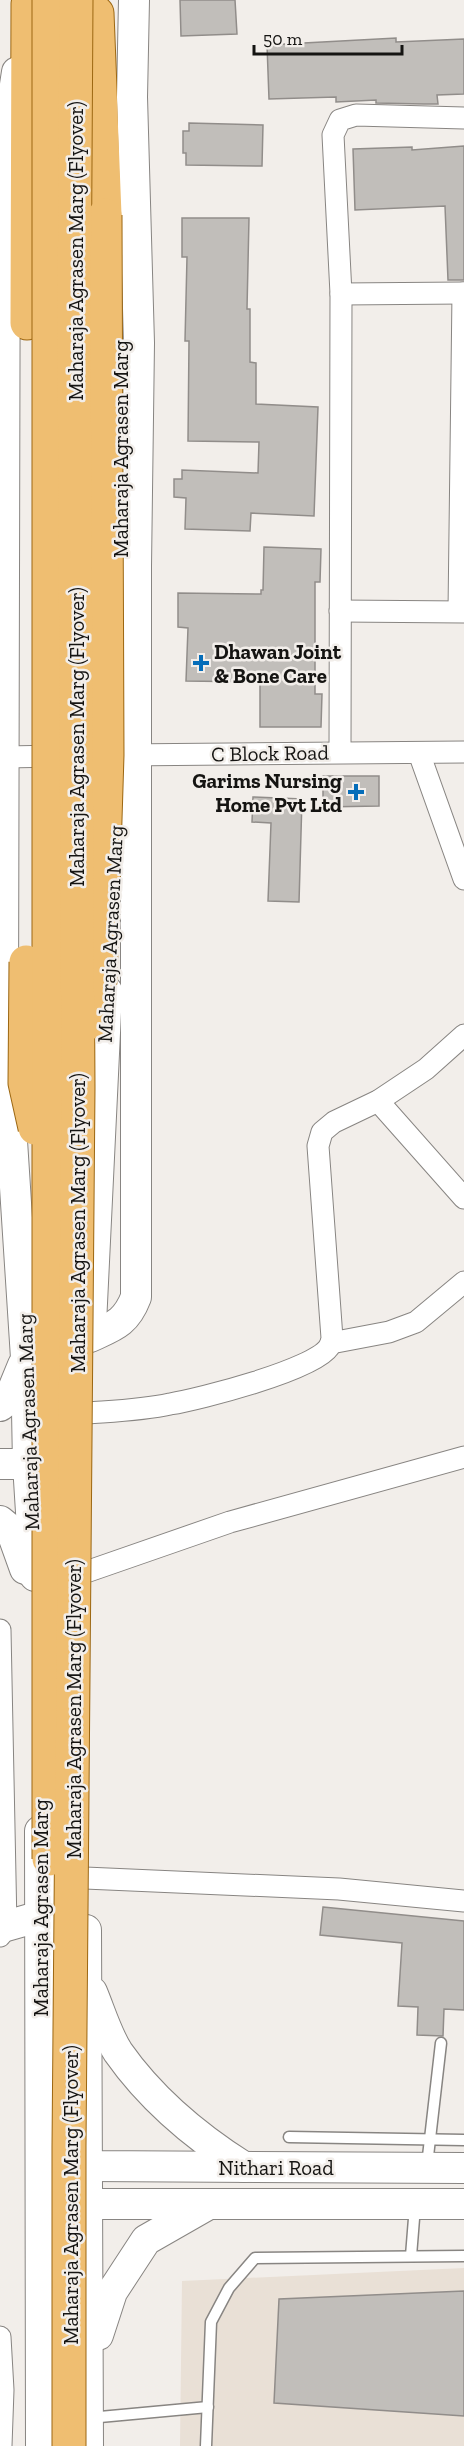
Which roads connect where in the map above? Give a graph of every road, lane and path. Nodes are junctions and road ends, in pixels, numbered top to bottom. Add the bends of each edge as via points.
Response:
1 (134, 0) edge
2 (33, 1) edge
3 (93, 3) edge
4 (464, 118) edge
5 (463, 293) edge
6 (341, 294) junction
7 (2, 483) edge
8 (462, 496) edge
9 (340, 611) junction
10 (461, 612) edge
11 (340, 752) junction
12 (464, 752) edge
13 (419, 753) junction
14 (128, 754) junction
15 (4, 757) junction
16 (464, 879) edge
17 (2, 1001) edge
18 (464, 1035) edge
19 (78, 1088) junction
20 (378, 1101) junction
21 (49, 1189) junction
22 (464, 1198) edge
23 (464, 1282) edge
24 (90, 1336) junction
25 (331, 1343) junction
26 (26, 1358) junction
27 (0, 1406) edge
28 (88, 1413) junction
29 (14, 1455) edge
30 (464, 1457) edge
31 (0, 1521) edge
32 (86, 1572) junction
33 (36, 1597) junction
34 (0, 1630) edge
35 (85, 1878) junction
36 (464, 1901) edge
37 (40, 1916) junction
38 (3, 1931) edge
39 (87, 1981) junction
40 (441, 2043) dead end
41 (289, 2137) dead end
42 (464, 2140) edge
43 (429, 2154) junction
44 (39, 2161) junction
45 (88, 2166) junction
46 (244, 2167) junction
47 (464, 2168) edge
48 (39, 2204) junction
49 (88, 2204) junction
50 (209, 2204) junction
51 (416, 2204) junction
52 (464, 2204) edge
53 (411, 2256) junction
54 (464, 2256) edge
55 (0, 2337) edge
56 (89, 2366) junction
57 (1, 2390) edge
58 (208, 2407) junction
59 (88, 2432) edge
60 (1, 2446) edge
61 (41, 2446) edge
62 (48, 2446) edge
63 (69, 2446) edge
64 (206, 2446) edge

1 - 14 main road via 132,97 138,343 136,566
2 - 7 main road, Maharaja Agrasen Marg via 5,149
2 - 21 main road, Maharaja Agrasen Marg (Flyover), bridge
2 - 21 main road, bridge via 27,323 25,1083
3 - 14 main road, Maharaja Agrasen Marg via 121,228
3 - 19 main road, Maharaja Agrasen Marg (Flyover), bridge via 74,340
3 - 19 main road, bridge via 105,215 107,755 100,981
4 - 6 street via 356,115 340,120 333,135
5 - 6 street
5 - 8 street
6 - 9 street
7 - 15 main road, Maharaja Agrasen Marg
8 - 10 street
9 - 10 street
9 - 11 street
11 - 13 street, C Block Road
11 - 14 street, C Block Road
12 - 13 street, C Block Road
13 - 16 street
14 - 15 street, C Block Road
14 - 24 main road, Maharaja Agrasen Marg
14 - 24 main road via 136,1297 130,1312 119,1323
15 - 17 main road, Maharaja Agrasen Marg
17 - 26 main road, Maharaja Agrasen Marg
18 - 20 street via 426,1069
19 - 63 main road, Maharaja Agrasen Marg (Flyover), bridge
20 - 22 street
20 - 25 street via 334,1122 322,1132 318,1146
21 - 62 main road, Maharaja Agrasen Marg (Flyover), bridge
23 - 25 street via 416,1323
24 - 28 main road, Maharaja Agrasen Marg
25 - 28 street via 322,1354 292,1369 236,1387 171,1404
26 - 27 main road via 9,1399
26 - 29 main road, Maharaja Agrasen Marg
28 - 32 main road, Maharaja Agrasen Marg
29 - 33 main road, Maharaja Agrasen Marg
30 - 32 street via 230,1522
31 - 33 main road via 10,1530
32 - 35 main road, Maharaja Agrasen Marg
33 - 37 main road, Maharaja Agrasen Marg
34 - 38 street
35 - 36 street via 339,1889
35 - 39 main road, Maharaja Agrasen Marg
37 - 38 main road
37 - 44 main road, Maharaja Agrasen Marg
39 - 45 main road, Maharaja Agrasen Marg
39 - 46 main road via 117,2050 168,2111
40 - 43 lane
41 - 43 lane
42 - 43 lane
43 - 46 main road, Nithari Road
43 - 47 main road, Nithari Road
44 - 45 main road, Nithari Road
44 - 48 main road, Maharaja Agrasen Marg
45 - 46 main road, Nithari Road
45 - 49 main road, Maharaja Agrasen Marg
48 - 49 main road
48 - 61 main road, Maharaja Agrasen Marg
49 - 50 main road
49 - 56 main road, Maharaja Agrasen Marg
50 - 51 main road
50 - 56 main road via 146,2240 112,2292
51 - 52 main road
51 - 53 lane
53 - 54 lane
53 - 58 lane via 255,2258 229,2288 211,2322
55 - 57 street
56 - 59 main road, Maharaja Agrasen Marg
57 - 60 street
58 - 59 lane
58 - 64 lane

